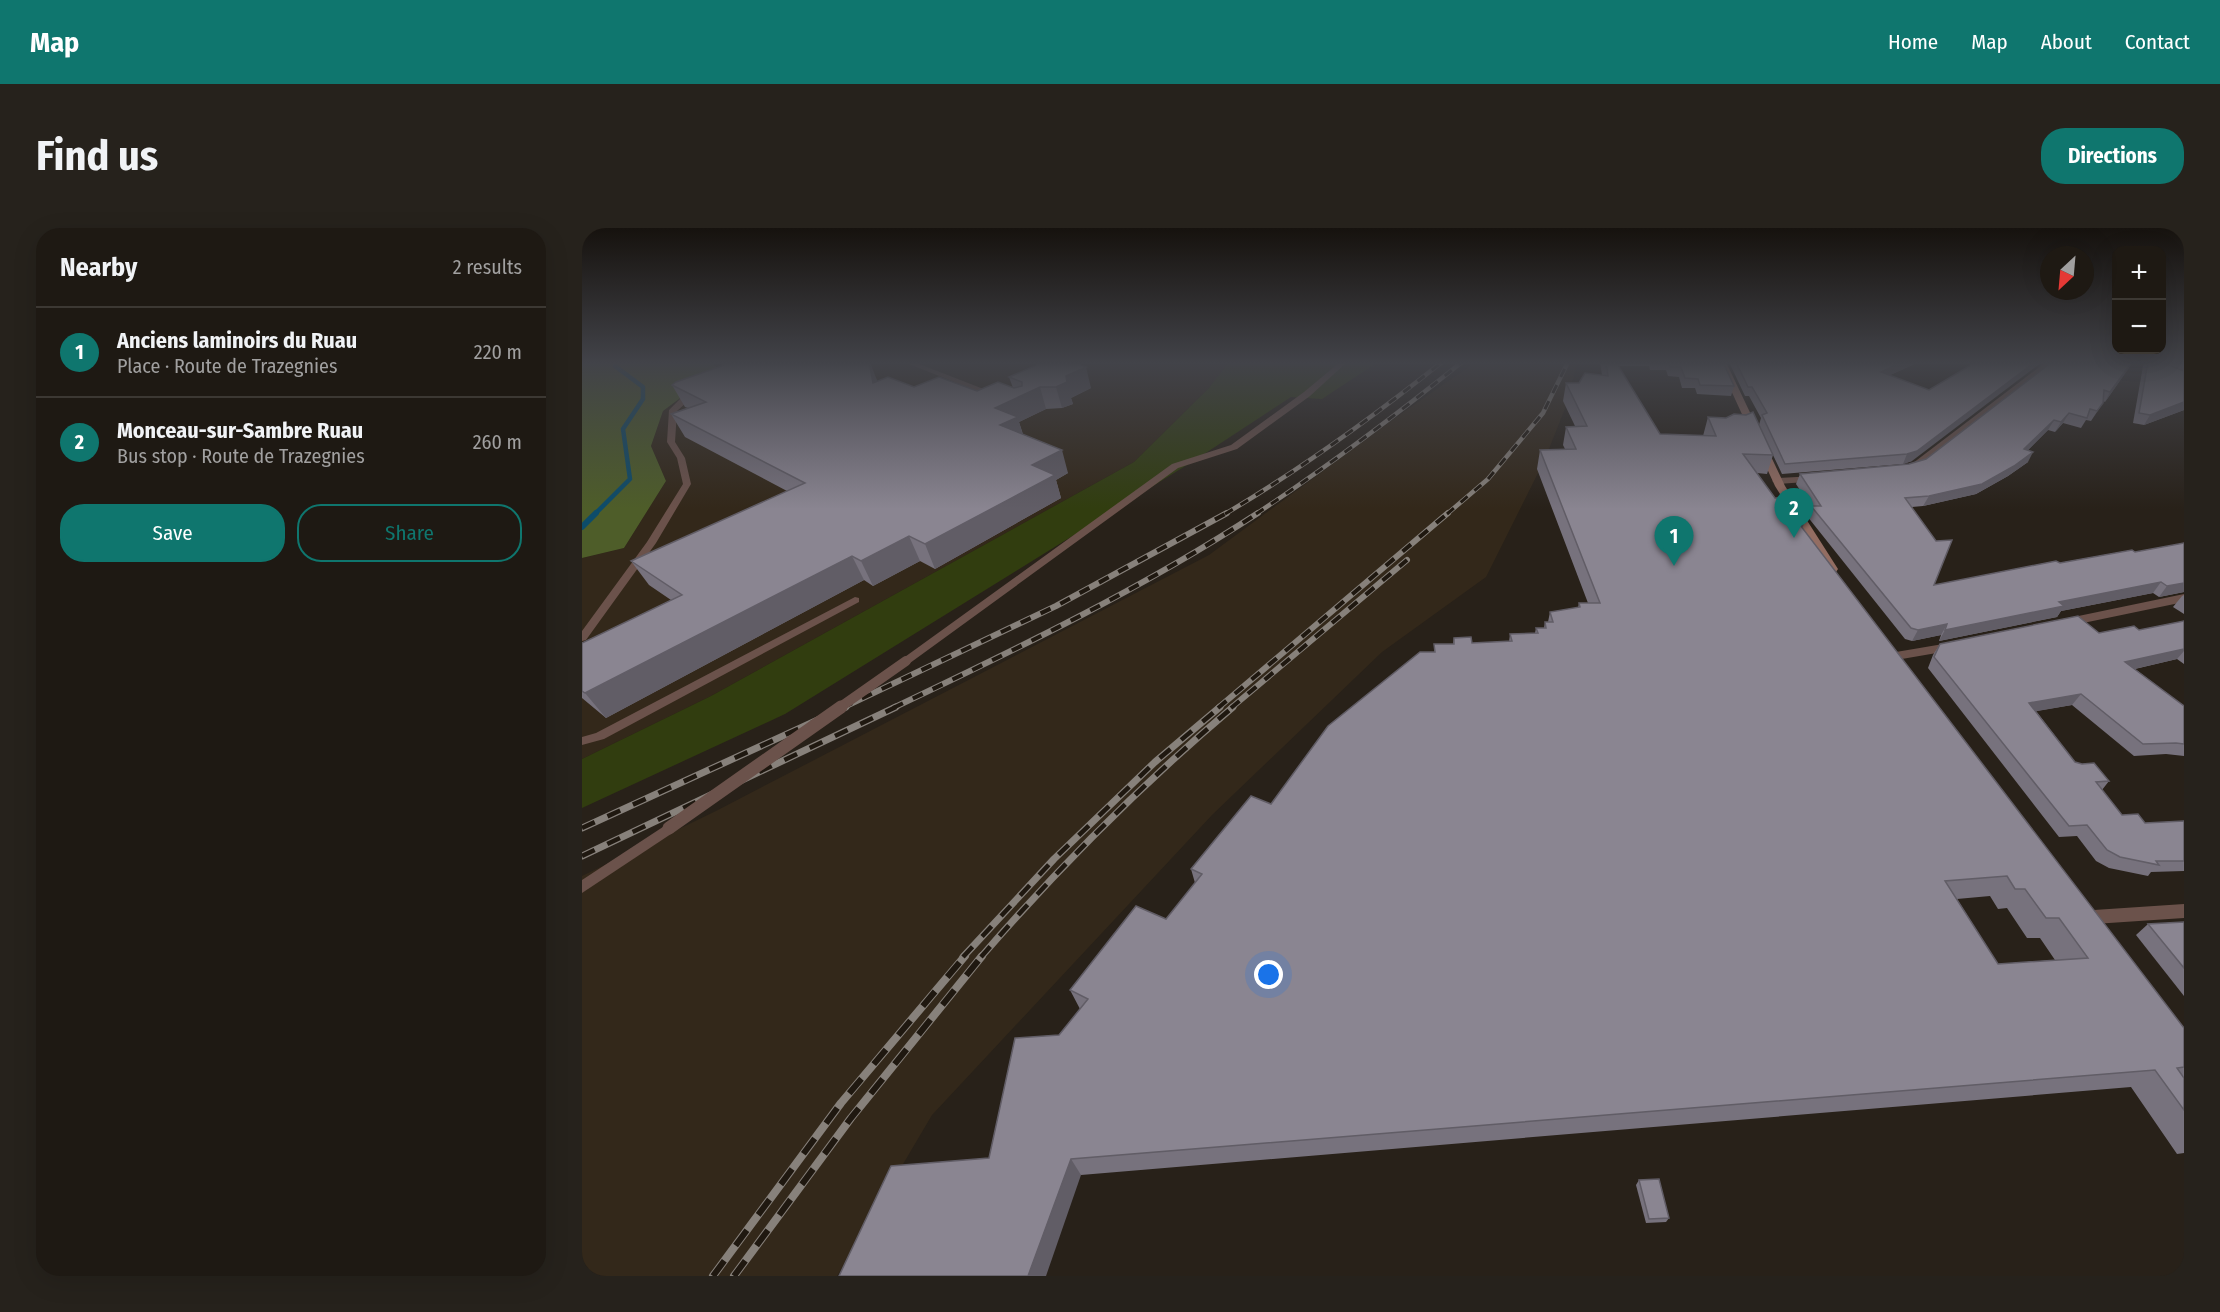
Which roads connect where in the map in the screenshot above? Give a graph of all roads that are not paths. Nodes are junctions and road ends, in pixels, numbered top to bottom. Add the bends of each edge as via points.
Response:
1 (673, 411) edge
2 (1284, 411) edge
3 (1745, 411) edge
4 (1988, 411) edge
5 (1893, 471) edge
6 (1827, 478) edge
7 (1777, 481) junction
8 (1840, 581) edge
9 (2184, 598) edge
10 (855, 600) dead end
11 (2048, 627) edge
12 (582, 638) edge
13 (1968, 643) edge
14 (1893, 652) joint
15 (1907, 670) edge
16 (582, 741) edge
17 (582, 887) edge
18 (2184, 911) edge
19 (2091, 913) joint
20 (2106, 933) edge

1 - 12 lane via 671,442 681,458 687,484 651,543
2 - 17 lane, bridge via 1234,447 1175,466 906,661
3 - 7 main road
4 - 5 street via 1917,465
6 - 7 street
7 - 8 main road
9 - 11 street
10 - 16 lane via 600,736
13 - 14 street
14 - 15 main road
18 - 19 street
19 - 20 main road

